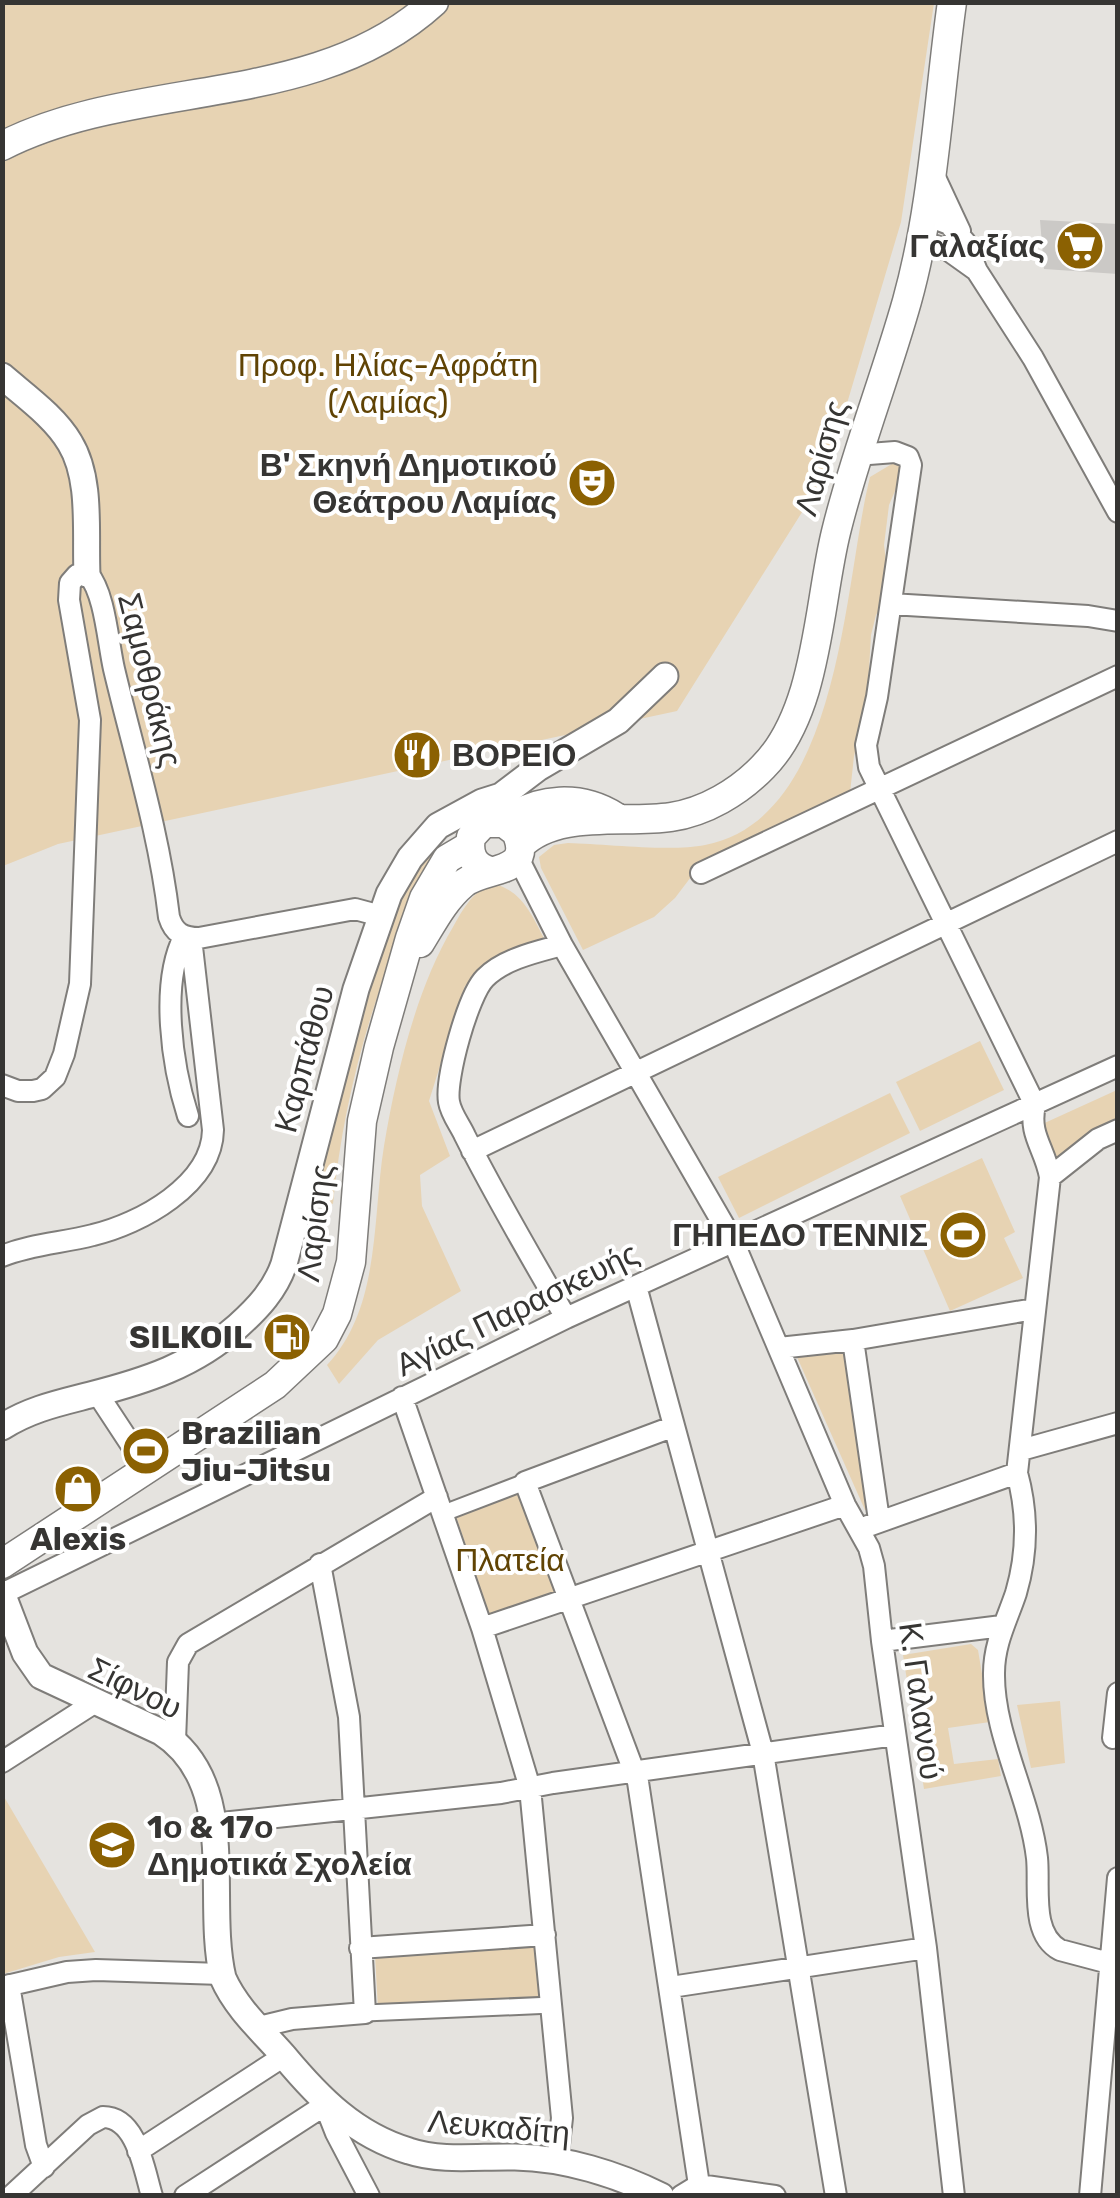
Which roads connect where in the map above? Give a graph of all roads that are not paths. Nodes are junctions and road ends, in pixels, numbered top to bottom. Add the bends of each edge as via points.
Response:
1 (434, 2) edge
2 (952, 2) edge
3 (2, 146) edge
4 (932, 171) junction
5 (923, 228) junction
6 (965, 242) junction
7 (978, 271) junction
8 (2, 376) edge
9 (856, 454) junction
10 (1118, 512) edge
11 (86, 574) junction
12 (891, 604) junction
13 (1118, 622) edge
14 (665, 676) dead end
15 (1118, 676) edge
16 (880, 788) junction
17 (492, 838) junction
18 (1118, 841) edge
19 (702, 873) dead end
20 (380, 916) junction
21 (947, 924) junction
22 (188, 937) junction
23 (562, 945) junction
24 (1118, 1066) edge
25 (636, 1074) junction
26 (2, 1085) edge
27 (1034, 1105) junction
28 (188, 1116) dead end
29 (1118, 1130) edge
30 (472, 1151) junction
31 (1050, 1177) junction
32 (732, 1240) junction
33 (2, 1256) edge
34 (636, 1286) junction
35 (1034, 1309) junction
36 (566, 1318) junction
37 (853, 1340) junction
38 (779, 1348) junction
39 (97, 1393) junction
40 (402, 1398) junction
41 (4, 1422) edge
42 (1118, 1423) edge
43 (672, 1427) junction
44 (1022, 1450) junction
45 (146, 1469) junction
46 (1017, 1473) junction
47 (525, 1482) junction
48 (440, 1505) junction
49 (846, 1506) junction
50 (870, 1525) junction
51 (707, 1550) junction
52 (2, 1564) edge
53 (320, 1564) junction
54 (3, 1593) edge
55 (566, 1598) junction
56 (1002, 1626) junction
57 (482, 1628) junction
58 (882, 1641) junction
59 (1118, 1692) edge
60 (94, 1702) junction
61 (895, 1735) junction
62 (1113, 1738) dead end
63 (175, 1741) junction
64 (763, 1753) junction
65 (2, 1762) edge
66 (634, 1772) junction
67 (530, 1788) junction
68 (352, 1811) junction
69 (212, 1824) junction
70 (1118, 1878) edge
71 (545, 1935) junction
72 (360, 1948) junction
73 (926, 1948) junction
74 (801, 1969) junction
75 (222, 1974) junction
76 (1111, 1975) edge
77 (6, 1986) edge
78 (670, 1987) junction
79 (552, 2005) junction
80 (365, 2014) junction
81 (259, 2026) junction
82 (284, 2056) junction
83 (325, 2104) junction
84 (138, 2151) junction
85 (558, 2162) junction
86 (44, 2167) junction
87 (690, 2190) edge
88 (367, 2195) edge
89 (12, 2196) edge
90 (152, 2196) edge
91 (185, 2196) edge
92 (662, 2196) edge
93 (775, 2196) edge
94 (836, 2196) edge
95 (954, 2196) edge
96 (1090, 2196) edge

1 - 3 main road via 379,40 315,68 58,124
2 - 4 main road, Λαρίσης
4 - 5 main road, Λαρίσης
4 - 6 street
5 - 6 street via 949,224
5 - 7 street
5 - 9 main road, Λαρίσης
6 - 7 street
7 - 10 street
8 - 11 street via 74,452 82,472
9 - 12 street via 895,452 908,456 911,465
9 - 17 main road, Λαρίσης via 802,696 776,751 750,779 703,808 669,818 616,818 597,805 562,802 518,811
11 - 22 street, Σαμοθράκης via 98,591 151,805 170,917
11 - 26 street, Σαμοθράκης via 72,578 68,589 90,720 80,984 56,1077 33,1091
12 - 13 street
12 - 16 street via 866,744
14 - 17 street, Καρπάθου via 618,721 538,768
15 - 16 street
16 - 19 street
16 - 21 street
17 - 20 street, Καρπάθου via 426,836
17 - 23 street, Κ. Γαλανού
17 - 45 main road, Λαρίσης via 447,859 417,916 367,1095 353,1252 332,1326 275,1385
18 - 21 street
20 - 22 street via 356,909
20 - 39 street, Καρπάθου via 276,1284 240,1324 191,1360
21 - 25 street
21 - 27 street
22 - 28 street via 171,969 176,1075
22 - 33 street, Σαμοθράκης via 214,1132 208,1156 183,1186 138,1218
23 - 25 street, Κ. Γαλανού
23 - 30 street via 494,971 474,994 448,1091
24 - 27 street, Αγίας Παρασκευής
25 - 30 street
25 - 32 street, Κ. Γαλανού
27 - 31 street via 1030,1125
27 - 32 street, Αγίας Παρασκευής
29 - 31 street
30 - 36 street
31 - 35 street
32 - 34 street, Αγίας Παρασκευής
32 - 38 street, Κ. Γαλανού
34 - 36 street, Αγίας Παρασκευής
34 - 43 street
35 - 37 street
35 - 44 street
36 - 40 street, Αγίας Παρασκευής
37 - 38 street
37 - 50 street
38 - 49 street, Κ. Γαλανού
39 - 41 street, Καρπάθου
39 - 45 street
40 - 48 street
40 - 54 street, Αγίας Παρασκευής
42 - 44 street
43 - 47 street
43 - 51 street
44 - 46 street
45 - 52 main road, Λαρίσης
46 - 50 street
46 - 56 street via 1026,1529 1016,1591
47 - 48 street
47 - 55 street
48 - 53 street
48 - 57 street
49 - 50 street, Κ. Γαλανού
49 - 51 street
50 - 58 street, Κ. Γαλανού
51 - 55 street
51 - 64 street
53 - 63 street via 182,1650
53 - 68 street via 349,1717
54 - 60 street, Σίφνου via 35,1670
55 - 57 street
55 - 66 street
56 - 58 street
56 - 76 street via 996,1698 1034,1841 1041,1923 1053,1946
57 - 67 street
58 - 61 street, Κ. Γαλανού
59 - 62 street
60 - 63 street, Σίφνου
60 - 65 street
61 - 64 street
61 - 73 street, Κ. Γαλανού
63 - 69 street, Σίφνου via 199,1770
64 - 66 street
64 - 74 street
66 - 67 street
66 - 78 street
67 - 68 street
67 - 71 street
68 - 69 street
68 - 72 street
69 - 75 street, Σίφνου
70 - 76 street
71 - 72 street
71 - 79 street
72 - 80 street
73 - 74 street
73 - 95 street, Κ. Γαλανού
74 - 78 street
74 - 94 street
75 - 77 street via 96,1970
75 - 81 street, Λευκαδίτη
76 - 96 street
77 - 86 street
78 - 87 street
79 - 80 street
79 - 85 street via 563,2133
80 - 81 street
81 - 82 street, Λευκαδίτη
82 - 83 street, Λευκαδίτη
82 - 84 street
83 - 85 street, Λευκαδίτη via 369,2134 421,2154
83 - 88 street
83 - 91 street
84 - 86 street via 127,2129 111,2117 96,2119
84 - 90 street
85 - 92 street, Λευκαδίτη
86 - 89 street
87 - 93 street

